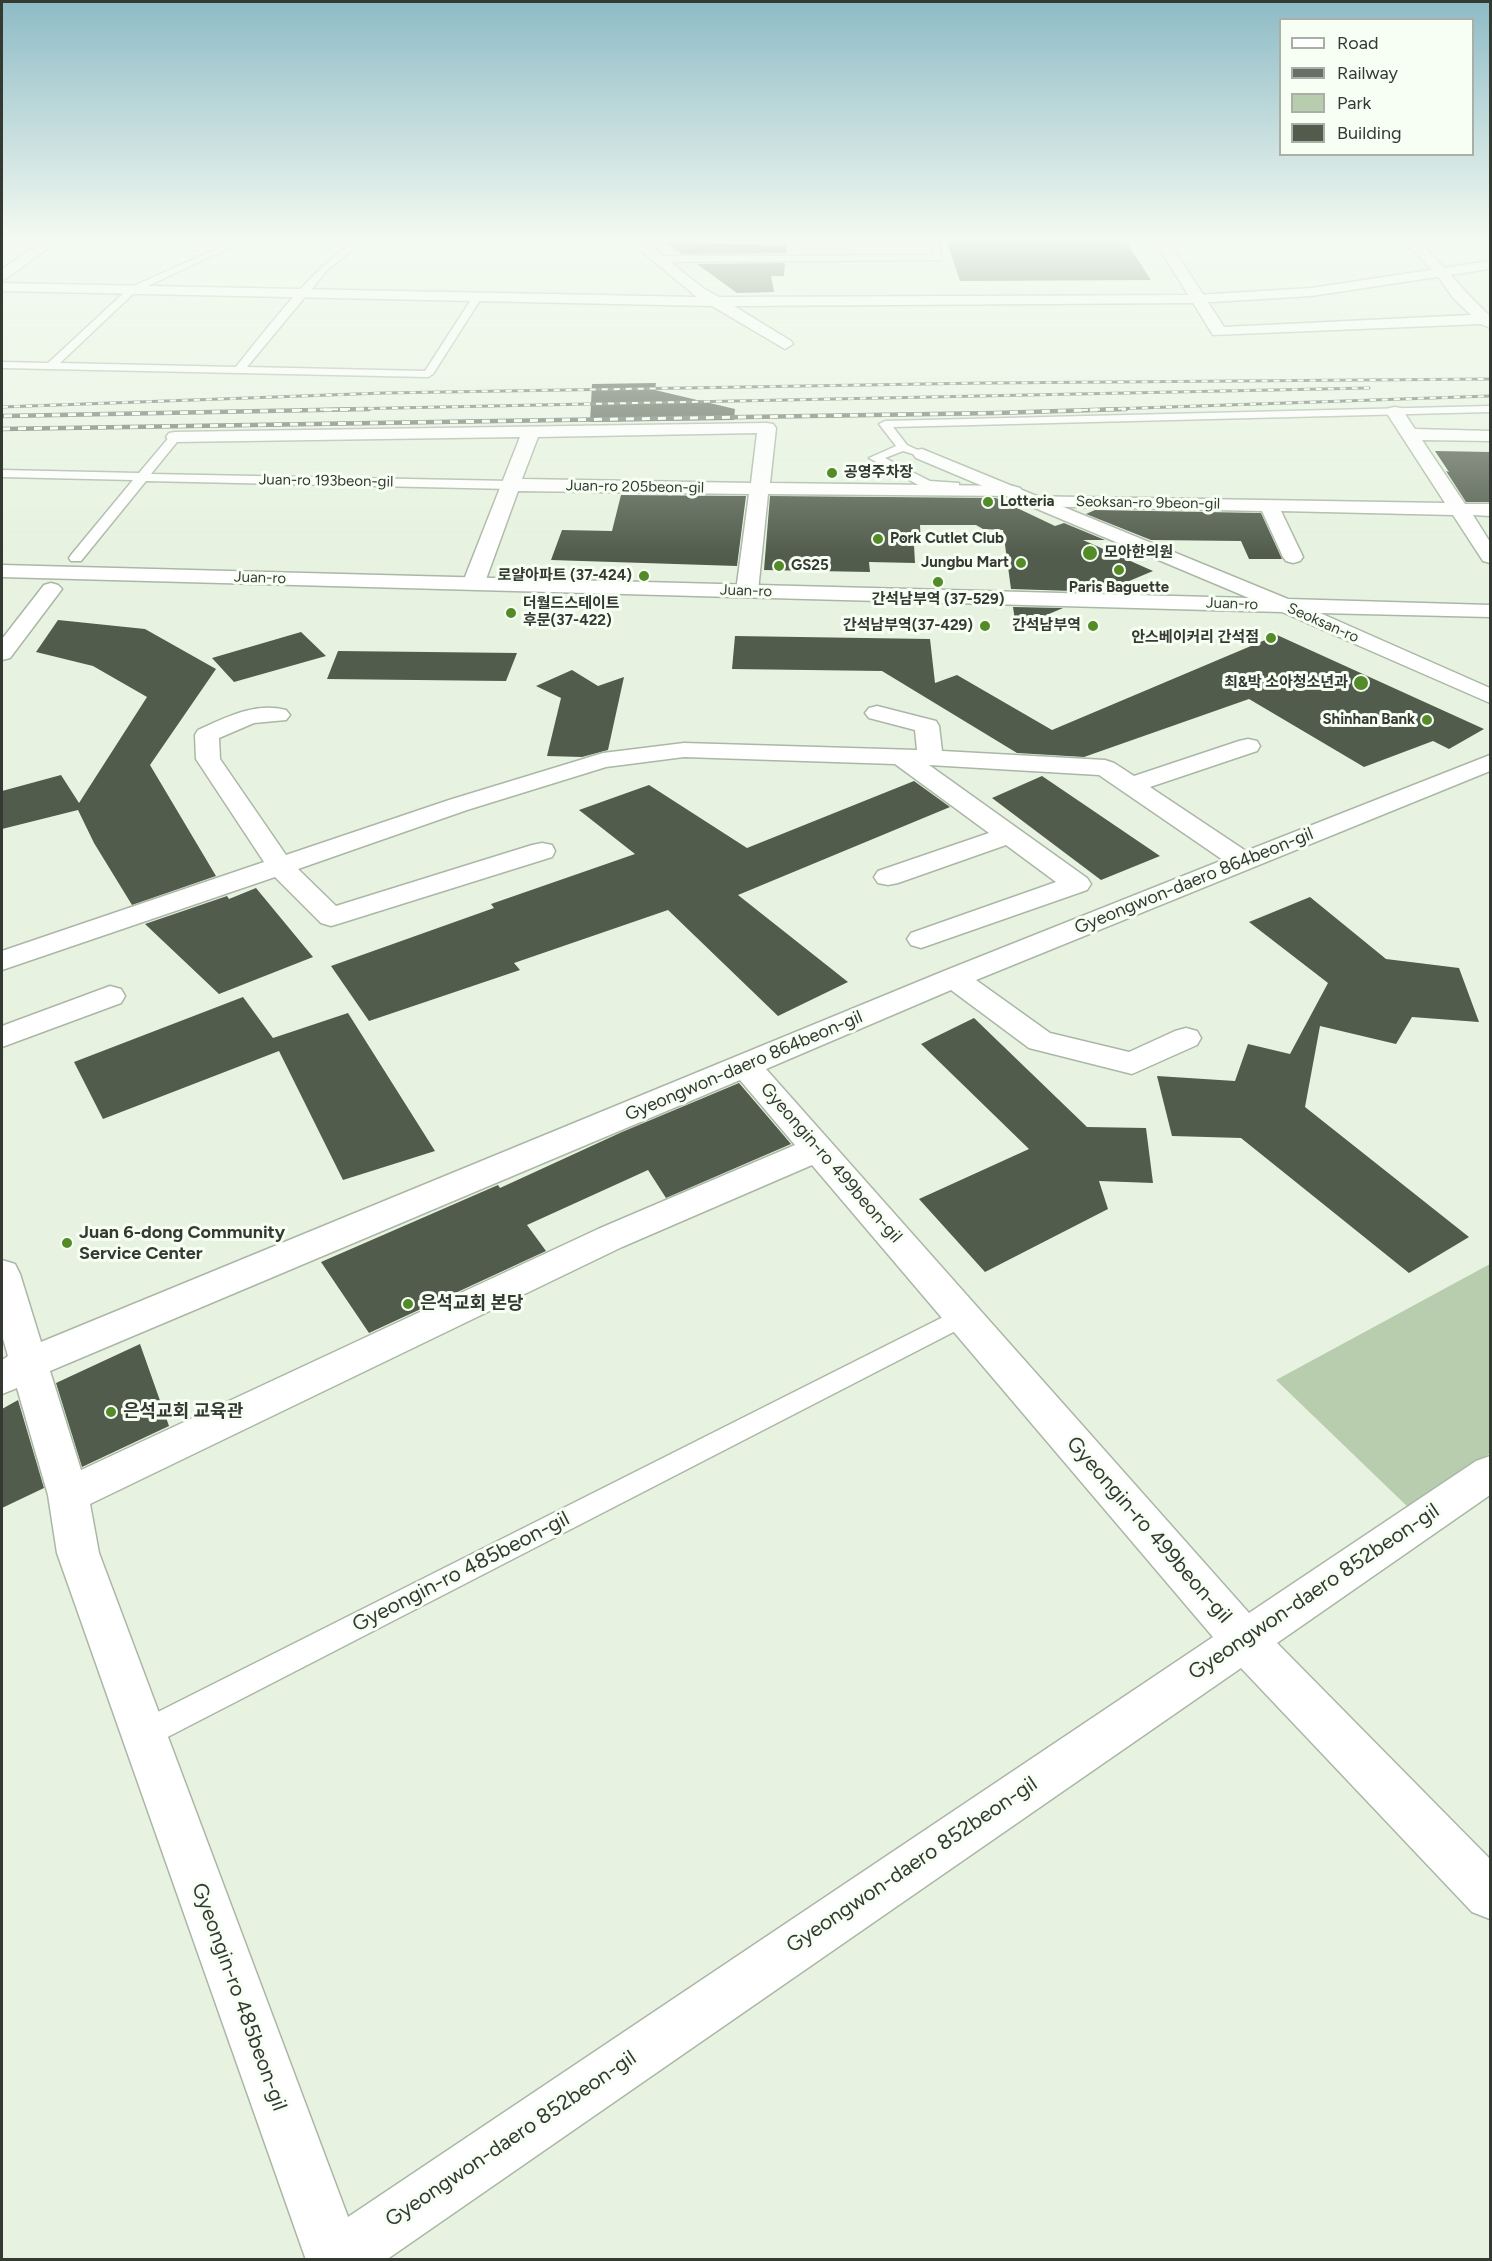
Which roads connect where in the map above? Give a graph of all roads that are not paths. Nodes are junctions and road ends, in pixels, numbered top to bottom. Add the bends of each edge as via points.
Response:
1 (73, 346) edge
2 (260, 346) edge
3 (446, 346) edge
4 (2, 365) edge
5 (51, 366) junction
6 (239, 370) junction
7 (1491, 409) edge
8 (1395, 412) junction
9 (531, 431) junction
10 (1410, 434) junction
11 (1491, 436) edge
12 (175, 437) joint
13 (912, 451) junction
14 (2, 474) edge
15 (142, 477) junction
16 (511, 485) junction
17 (760, 489) junction
18 (1013, 493) junction
19 (1269, 506) junction
20 (1459, 510) junction
21 (1491, 510) edge
22 (2, 556) edge
23 (1293, 557) dead end
24 (1491, 557) edge
25 (76, 558) junction
26 (2, 571) edge
27 (480, 583) junction
28 (2, 588) edge
29 (51, 589) junction
30 (747, 591) junction
31 (1284, 605) junction
32 (1491, 611) edge
33 (2, 653) edge
34 (1491, 696) edge
35 (877, 713) dead end
36 (278, 716) dead end
37 (1248, 746) dead end
38 (902, 758) junction
39 (930, 758) junction
40 (1491, 762) edge
41 (1131, 786) junction
42 (1009, 835) junction
43 (542, 851) dead end
44 (1244, 861) junction
45 (280, 866) junction
46 (888, 877) dead end
47 (921, 939) dead end
48 (2, 961) edge
49 (954, 978) junction
50 (110, 996) dead end
51 (2, 1037) edge
52 (1186, 1038) dead end
53 (745, 1065) junction
54 (818, 1149) junction
55 (2, 1274) edge
56 (963, 1316) junction
57 (14, 1371) edge
58 (1491, 1473) edge
59 (68, 1495) junction
60 (1244, 1639) junction
61 (142, 1734) junction
62 (1491, 1894) edge
63 (335, 2259) edge

1 - 5 lane
2 - 6 lane
3 - 6 lane via 428,374
4 - 5 lane
5 - 6 lane
7 - 8 lane
8 - 10 street
8 - 13 lane via 885,424
9 - 12 street
9 - 16 street
9 - 17 street via 767,428
10 - 11 street
10 - 20 street
12 - 15 lane
13 - 18 street, Seoksan-ro
13 - 18 lane via 875,458 928,485
14 - 15 lane, Juan-ro 193beon-gil
15 - 16 lane, Juan-ro 193beon-gil
15 - 25 lane
16 - 17 street, Juan-ro 205beon-gil
16 - 27 street
17 - 18 street, Juan-ro 205beon-gil
17 - 30 street
18 - 19 street, Seoksan-ro 9beon-gil
18 - 31 street, Seoksan-ro
19 - 20 street, Seoksan-ro 9beon-gil
19 - 23 street
20 - 21 street, Seoksan-ro 9beon-gil
20 - 24 street
22 - 25 street
25 - 27 street via 327,564
26 - 27 street, Juan-ro
27 - 29 street via 401,597
27 - 30 street, Juan-ro
28 - 29 street
29 - 33 street
30 - 31 street, Juan-ro
31 - 32 street, Juan-ro
31 - 34 street, Seoksan-ro
35 - 39 street via 927,726
36 - 45 street via 250,716 207,735 208,759
37 - 41 street
38 - 39 street
38 - 42 street
38 - 45 street via 684,750 603,760 465,811
39 - 41 street via 1105,768
40 - 44 street, Gyeongwon-daero 864beon-gil
41 - 44 street
42 - 46 street
42 - 47 street via 1077,884
43 - 45 street via 331,917
44 - 49 street, Gyeongwon-daero 864beon-gil
45 - 48 street
49 - 52 street via 1040,1041 1132,1063
49 - 53 street, Gyeongwon-daero 864beon-gil
50 - 51 street
53 - 54 street, Gyeongin-ro 499beon-gil
53 - 57 street, Gyeongwon-daero 864beon-gil
54 - 56 street, Gyeongin-ro 499beon-gil
54 - 59 street via 610,1238
55 - 57 street, Gyeongin-ro 485beon-gil
56 - 60 street, Gyeongin-ro 499beon-gil
56 - 61 lane, Gyeongin-ro 485beon-gil
57 - 59 street, Gyeongin-ro 485beon-gil
58 - 60 street, Gyeongwon-daero 852beon-gil
59 - 61 street, Gyeongin-ro 485beon-gil via 78,1553
60 - 62 street, Gyeongin-ro 499beon-gil
60 - 63 street, Gyeongwon-daero 852beon-gil
61 - 63 street, Gyeongin-ro 485beon-gil

